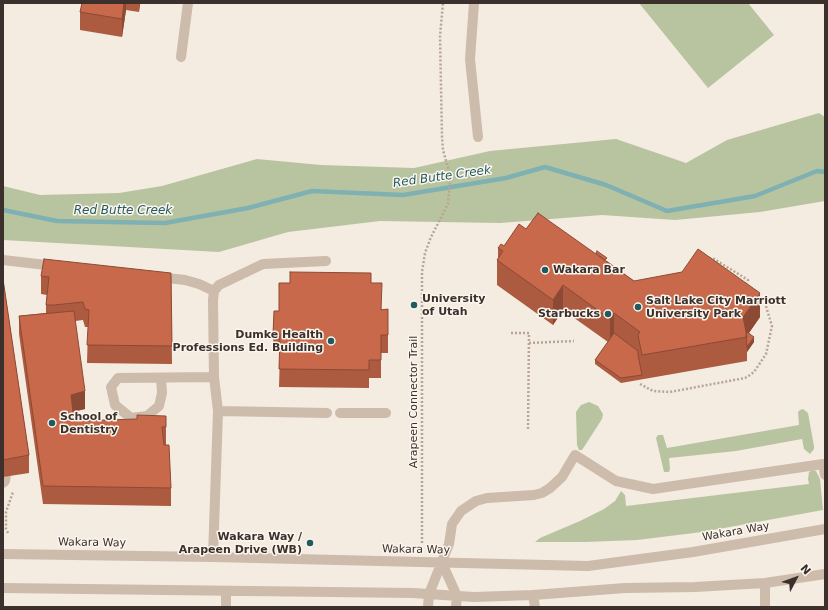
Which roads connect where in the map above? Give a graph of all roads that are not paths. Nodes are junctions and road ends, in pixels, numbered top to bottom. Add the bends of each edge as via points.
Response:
1 (188, 3) edge
2 (474, 3) edge
3 (181, 56) dead end
4 (478, 137) dead end
5 (3, 260) edge
6 (326, 261) dead end
7 (66, 267) edge
8 (145, 276) edge
9 (214, 291) junction
10 (214, 377) junction
11 (161, 378) junction
12 (218, 411) junction
13 (340, 413) dead end
14 (386, 413) dead end
15 (327, 414) dead end
16 (7, 455) edge
17 (825, 475) edge
18 (3, 483) edge
19 (825, 529) edge
20 (3, 554) edge
21 (213, 557) junction
22 (442, 563) junction
23 (825, 574) edge
24 (765, 583) junction
25 (3, 588) edge
26 (226, 592) junction
27 (429, 594) junction
28 (533, 595) junction
29 (457, 596) junction
30 (226, 607) edge
31 (428, 607) edge
32 (456, 607) edge
33 (535, 607) edge
34 (765, 607) edge

1 - 3 street
2 - 4 street via 470,59
5 - 7 street
6 - 9 street via 262,264 219,285
8 - 9 street via 185,280
9 - 10 street
10 - 11 street
10 - 12 street
11 - 11 street via 118,378 111,387 115,404 131,418 147,416 159,406 162,393
12 - 15 street
12 - 21 street
13 - 14 street
16 - 18 street
17 - 22 street via 823,464 652,489 616,481 575,455 562,476 542,493 487,498 476,501 461,511 452,524 450,544
19 - 22 street, Wakara Way via 694,552 588,566
20 - 21 street, Wakara Way
21 - 22 street, Wakara Way
22 - 27 street
22 - 29 street
23 - 24 street
24 - 28 street via 625,588
24 - 34 street
25 - 26 street
26 - 27 street
26 - 30 street
27 - 29 street
27 - 31 street
28 - 29 street
28 - 33 street
29 - 32 street

